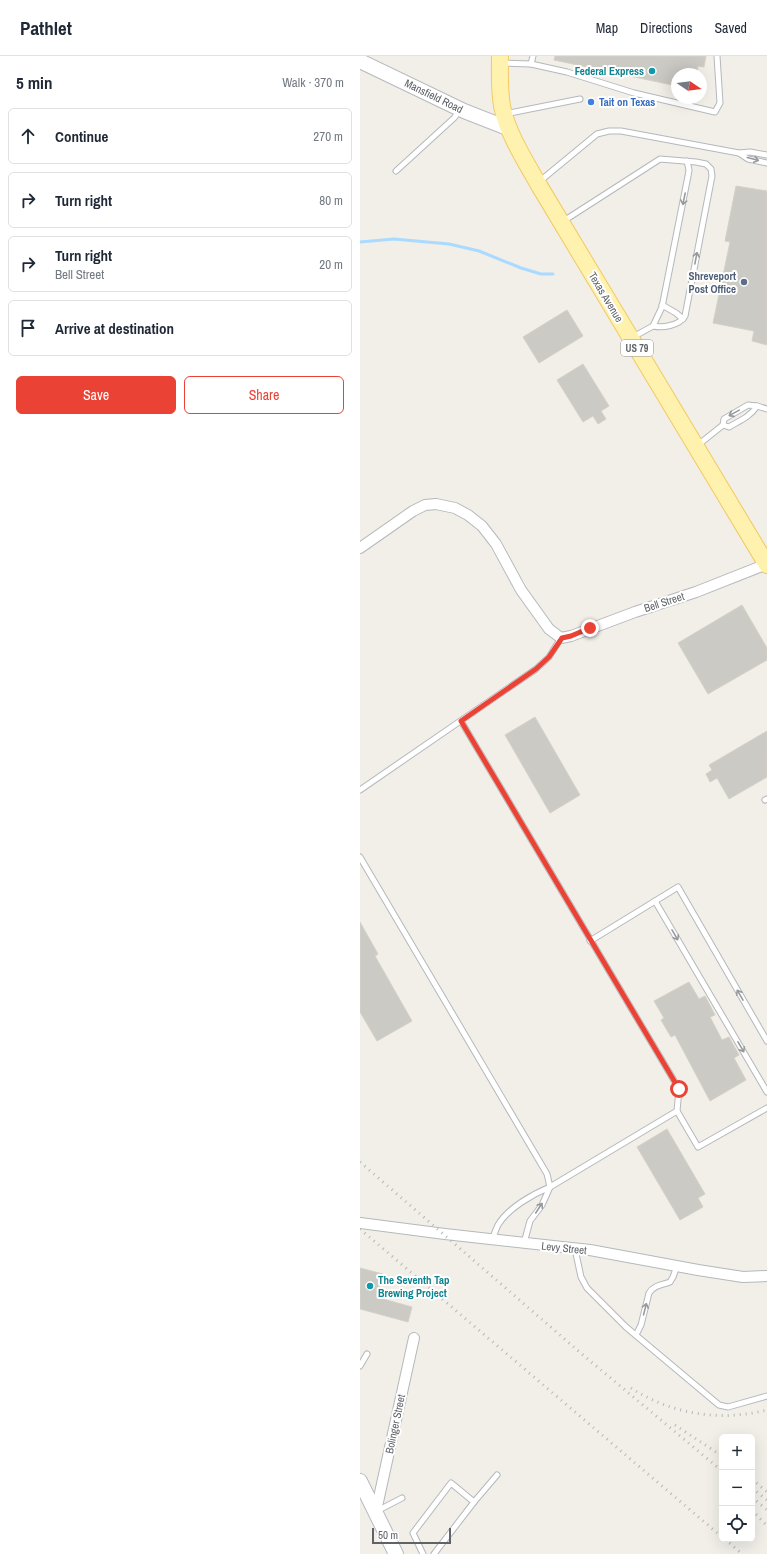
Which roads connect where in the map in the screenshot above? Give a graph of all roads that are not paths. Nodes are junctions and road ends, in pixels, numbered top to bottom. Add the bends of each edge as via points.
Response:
1 (533, 56) edge
2 (717, 56) edge
3 (500, 59) edge
4 (360, 61) edge
5 (531, 64) junction
6 (580, 99) dead end
7 (461, 109) junction
8 (507, 122) junction
9 (739, 153) junction
10 (767, 155) edge
11 (687, 161) junction
12 (767, 163) edge
13 (396, 171) dead end
14 (538, 182) junction
15 (562, 223) junction
16 (662, 305) junction
17 (683, 319) junction
18 (652, 326) junction
19 (631, 338) junction
20 (757, 406) junction
21 (767, 409) edge
22 (723, 425) junction
23 (695, 447) junction
24 (360, 548) edge
25 (767, 565) edge
26 (562, 638) junction
27 (461, 721) junction
28 (360, 790) edge
29 (360, 857) edge
30 (655, 901) junction
31 (590, 941) junction
32 (767, 1041) edge
33 (767, 1092) edge
34 (767, 1108) edge
35 (677, 1111) junction
36 (550, 1187) junction
37 (360, 1223) edge
38 (492, 1240) junction
39 (524, 1243) junction
40 (575, 1249) junction
41 (677, 1266) junction
42 (767, 1276) edge
43 (636, 1335) junction
44 (414, 1338) dead end
45 (367, 1354) dead end
46 (360, 1366) edge
47 (767, 1396) edge
48 (497, 1475) dead end
49 (360, 1480) edge
50 (402, 1498) dead end
51 (474, 1502) junction
52 (376, 1511) junction
53 (396, 1554) edge
54 (423, 1554) edge
55 (434, 1554) edge

1 - 5 lane
2 - 5 lane via 720,103 715,112 634,93 567,72
3 - 5 lane
3 - 8 main road, US 79 via 500,90
4 - 7 main road, Mansfield Road
6 - 8 lane
7 - 8 main road, Mansfield Road
7 - 13 lane
8 - 14 main road, Texas Avenue / US 79
9 - 10 lane
9 -> 12 lane via 748,159
9 - 14 lane via 621,131 609,131 597,134
11 - 15 lane via 660,159
11 -> 16 lane via 688,176
17 -> 11 lane via 712,176 711,169 706,164
14 - 15 main road, Texas Avenue / US 79
15 - 19 main road, Texas Avenue / US 79
16 - 17 lane
16 - 18 lane
17 - 18 lane via 660,327
18 - 19 lane
19 - 23 main road, Texas Avenue / US 79
20 - 21 lane
20 - 22 lane via 752,413 729,427
20 -> 22 lane via 748,405 724,419
22 - 23 lane
23 - 25 main road, Texas Avenue / US 79
24 - 26 street via 425,505 436,504 454,508 482,526 496,544 521,590 549,629
25 - 26 street, Bell Street
26 - 27 lane via 549,657 536,669
27 - 28 lane
27 - 31 lane
29 - 36 lane via 547,1174
30 - 31 lane
32 -> 30 lane via 678,887
30 -> 33 lane
31 - 35 lane via 679,1089
34 - 35 lane via 698,1147
35 - 36 lane
36 - 38 lane via 534,1194 506,1214 498,1224
39 -> 36 lane via 530,1221 542,1205
37 - 38 street, Levy Street
38 - 39 street, Levy Street
39 - 40 street, Levy Street
40 - 41 street, Levy Street
40 - 43 lane via 581,1278 587,1288
41 - 42 street, Levy Street via 743,1277
43 -> 41 lane via 649,1293 652,1288 670,1282
43 - 47 lane via 719,1405 728,1407
44 - 52 street, Bolinger Street
45 - 46 lane
48 - 51 lane
49 - 52 main road
50 - 52 lane
51 - 54 lane via 451,1484 413,1533
51 - 55 lane
52 - 53 main road

